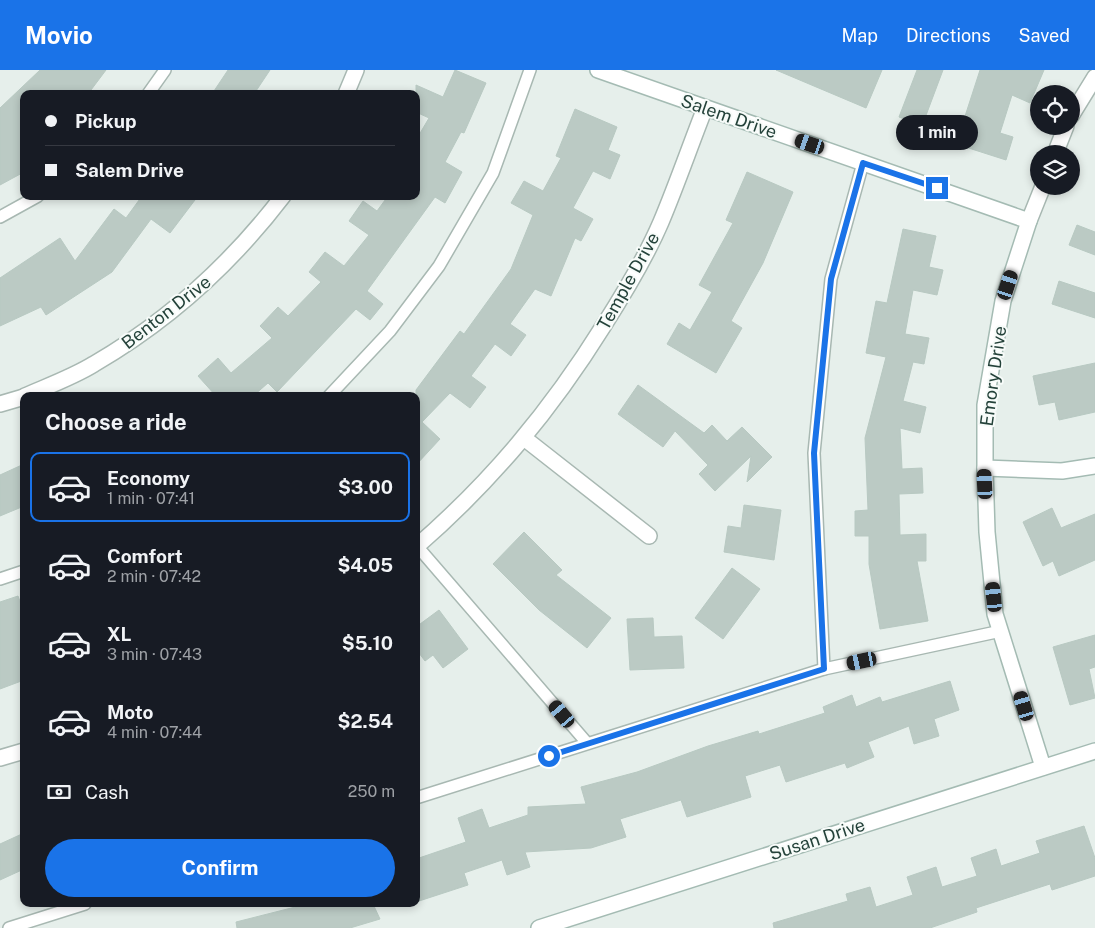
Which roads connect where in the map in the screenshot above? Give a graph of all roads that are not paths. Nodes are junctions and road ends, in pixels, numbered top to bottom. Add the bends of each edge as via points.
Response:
1 (165, 70) edge
2 (356, 70) edge
3 (530, 70) edge
4 (598, 70) edge
5 (1095, 77) edge
6 (151, 90) edge
7 (348, 90) edge
8 (1080, 101) edge
9 (705, 108) junction
10 (863, 163) junction
11 (1039, 195) edge
12 (31, 200) edge
13 (280, 200) edge
14 (0, 218) edge
15 (1029, 221) junction
16 (35, 392) edge
17 (333, 392) edge
18 (20, 398) edge
19 (0, 404) edge
20 (524, 438) junction
21 (1095, 466) edge
22 (984, 468) junction
23 (649, 536) dead end
24 (420, 544) edge
25 (420, 550) edge
26 (20, 572) edge
27 (0, 579) edge
28 (1001, 632) junction
29 (824, 669) junction
30 (587, 743) junction
31 (1095, 751) edge
32 (20, 752) edge
33 (0, 758) edge
34 (1042, 767) junction
35 (420, 797) edge
36 (76, 907) edge
37 (9, 928) edge
38 (539, 928) edge

1 - 6 lane
2 - 7 street
3 - 17 lane via 493,173 439,266 390,331
4 - 9 street, Salem Drive
5 - 8 street
9 - 10 street, Salem Drive
9 - 20 street, Temple Drive via 661,223 626,291 570,379
10 - 15 street, Salem Drive
10 - 29 lane via 831,279 814,453
11 - 15 street, Emory Drive
12 - 14 lane
13 - 16 street, Benton Drive via 257,230 209,279 154,326 93,365
15 - 22 street, Emory Drive via 1003,302 985,405
18 - 19 street, Benton Drive
20 - 23 street
20 - 24 street, Temple Drive via 469,500
21 - 22 street via 1062,471
22 - 28 street, Emory Drive via 995,614
25 - 30 lane
26 - 27 lane
28 - 29 lane
28 - 34 street, Emory Drive
29 - 30 lane
30 - 35 lane
31 - 34 street, Susan Drive
32 - 33 street
34 - 38 street, Susan Drive
36 - 37 lane

